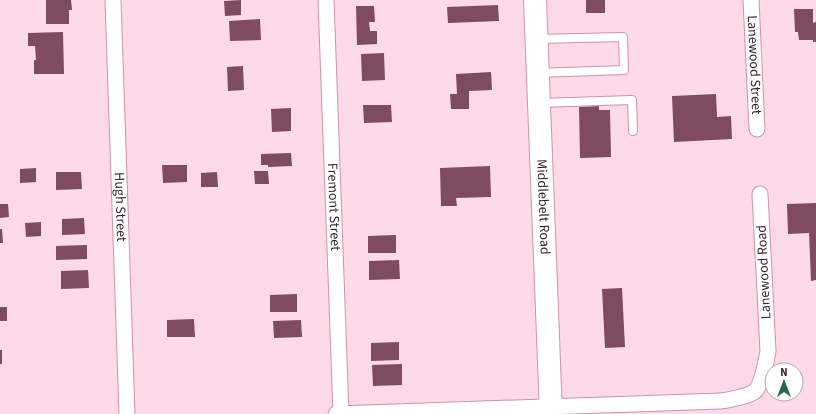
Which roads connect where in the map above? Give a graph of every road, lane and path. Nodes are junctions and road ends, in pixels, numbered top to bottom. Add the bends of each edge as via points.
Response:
1 (113, 0) edge
2 (326, 0) edge
3 (535, 0) edge
4 (751, 0) edge
5 (536, 39) junction
6 (538, 73) junction
7 (539, 103) junction
8 (757, 129) dead end
9 (633, 131) dead end
10 (760, 194) dead end
11 (551, 411) edge
12 (127, 414) edge
13 (336, 414) edge
14 (341, 414) edge

1 - 12 street, Hugh Street
2 - 14 street, Fremont Street
3 - 5 main road, Middlebelt Road
4 - 8 street, Lanewood Street
5 - 6 main road, Middlebelt Road
5 - 6 lane via 623,37 624,70
6 - 7 main road, Middlebelt Road
7 - 9 lane via 632,100
7 - 11 main road, Middlebelt Road
10 - 11 street, Lanewood Road via 768,351 763,376 755,391 742,397 721,401
11 - 14 street
13 - 14 street

